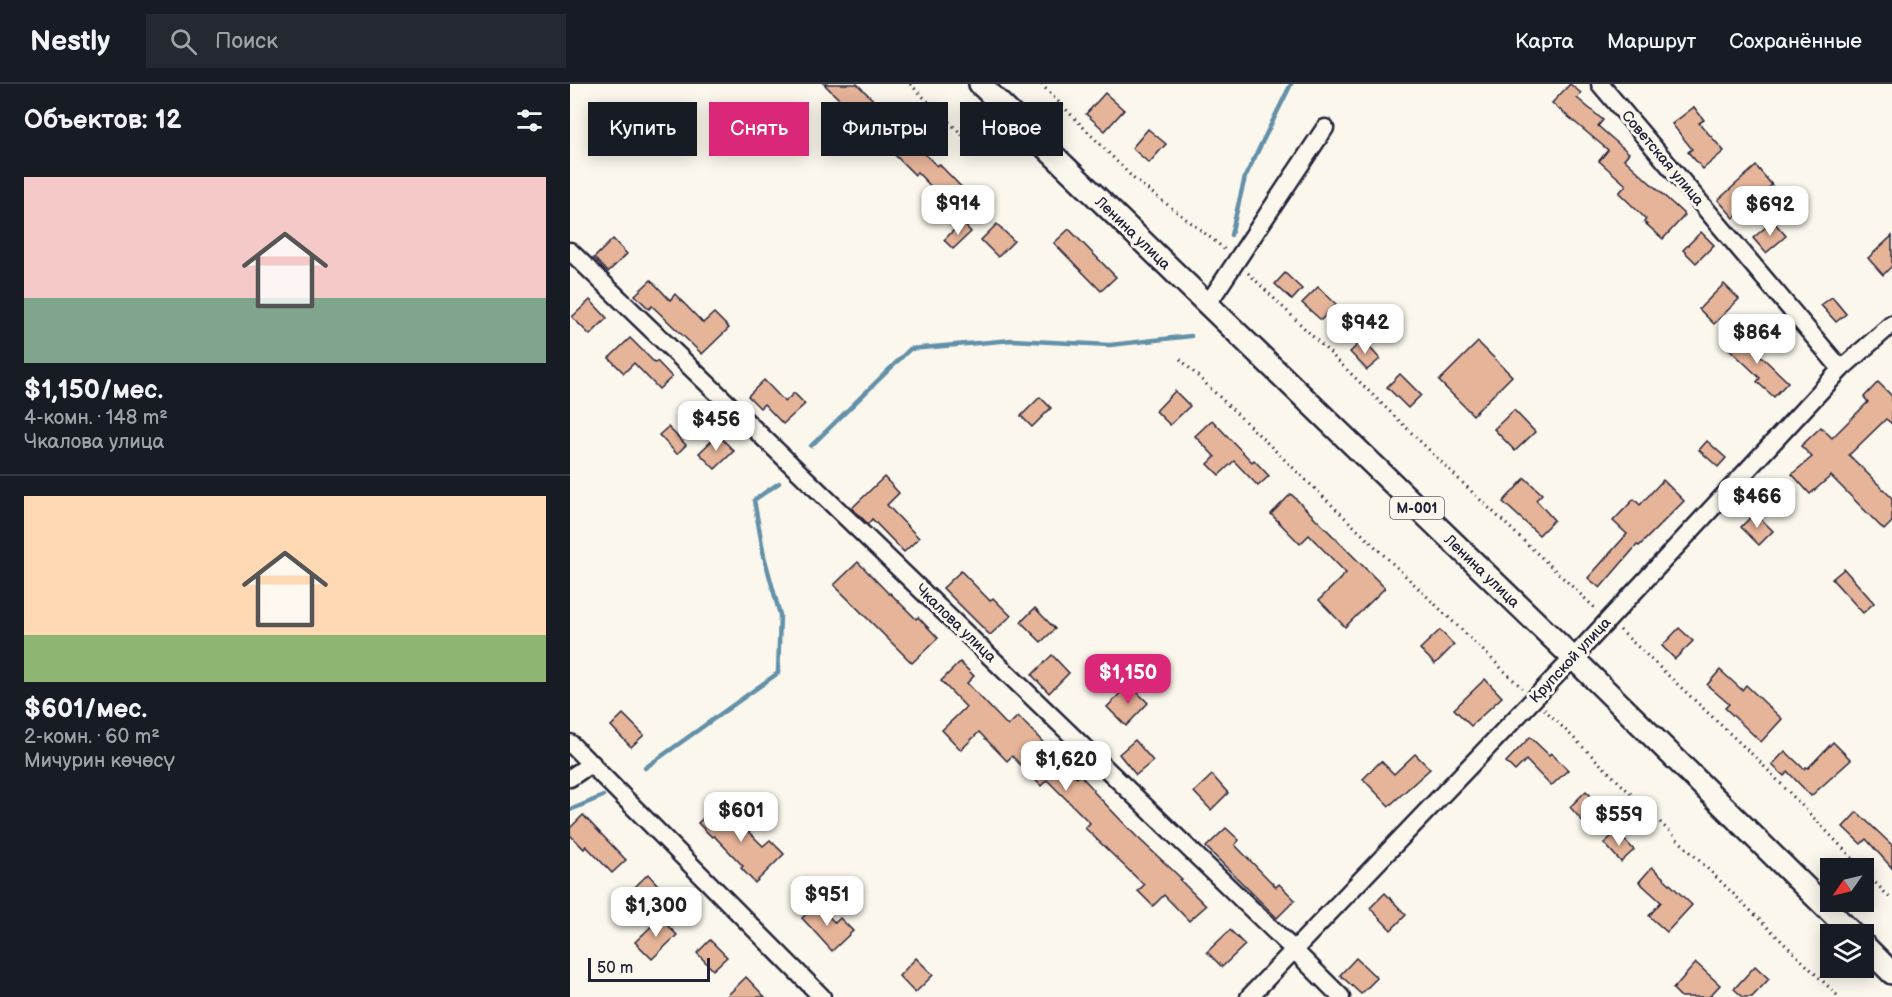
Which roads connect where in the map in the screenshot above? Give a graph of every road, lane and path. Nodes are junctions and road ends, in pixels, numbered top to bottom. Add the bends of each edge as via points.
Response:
1 (910, 84) edge
2 (980, 84) edge
3 (1041, 84) edge
4 (1600, 84) edge
5 (1325, 128) dead end
6 (960, 133) edge
7 (570, 251) edge
8 (1236, 261) junction
9 (1207, 305) junction
10 (1892, 324) edge
11 (1180, 359) dead end
12 (1841, 369) junction
13 (1608, 619) junction
14 (1572, 658) junction
15 (1533, 699) junction
16 (570, 743) edge
17 (592, 763) junction
18 (570, 778) edge
19 (1852, 858) edge
20 (1874, 881) edge
21 (1892, 900) edge
22 (1843, 924) edge
23 (1294, 950) junction
24 (1874, 955) edge
25 (1892, 973) edge
26 (822, 997) edge
27 (1249, 997) edge
28 (1341, 997) edge
29 (1839, 997) edge

1 - 6 path
2 - 9 main road, Ленина улица / М-001
3 - 8 path via 1134,179
4 - 12 street, Советская улица
5 - 8 street
7 - 23 street, Чкалова улица
8 - 9 street
8 - 13 path
9 - 14 main road, Ленина улица / М-001
10 - 12 street, Крупской улица
11 - 15 path
12 - 13 street, Крупской улица
13 - 14 street, Крупской улица
13 - 19 path via 1758,760
14 - 15 street, Крупской улица
14 - 22 main road, Ленина улица / М-001
15 - 23 street, Крупской улица
15 - 29 path
16 - 17 street
17 - 18 street
17 - 26 street
20 - 21 path
23 - 27 street, Крупской улица
23 - 28 street, Чкалова улица
24 - 25 main road

